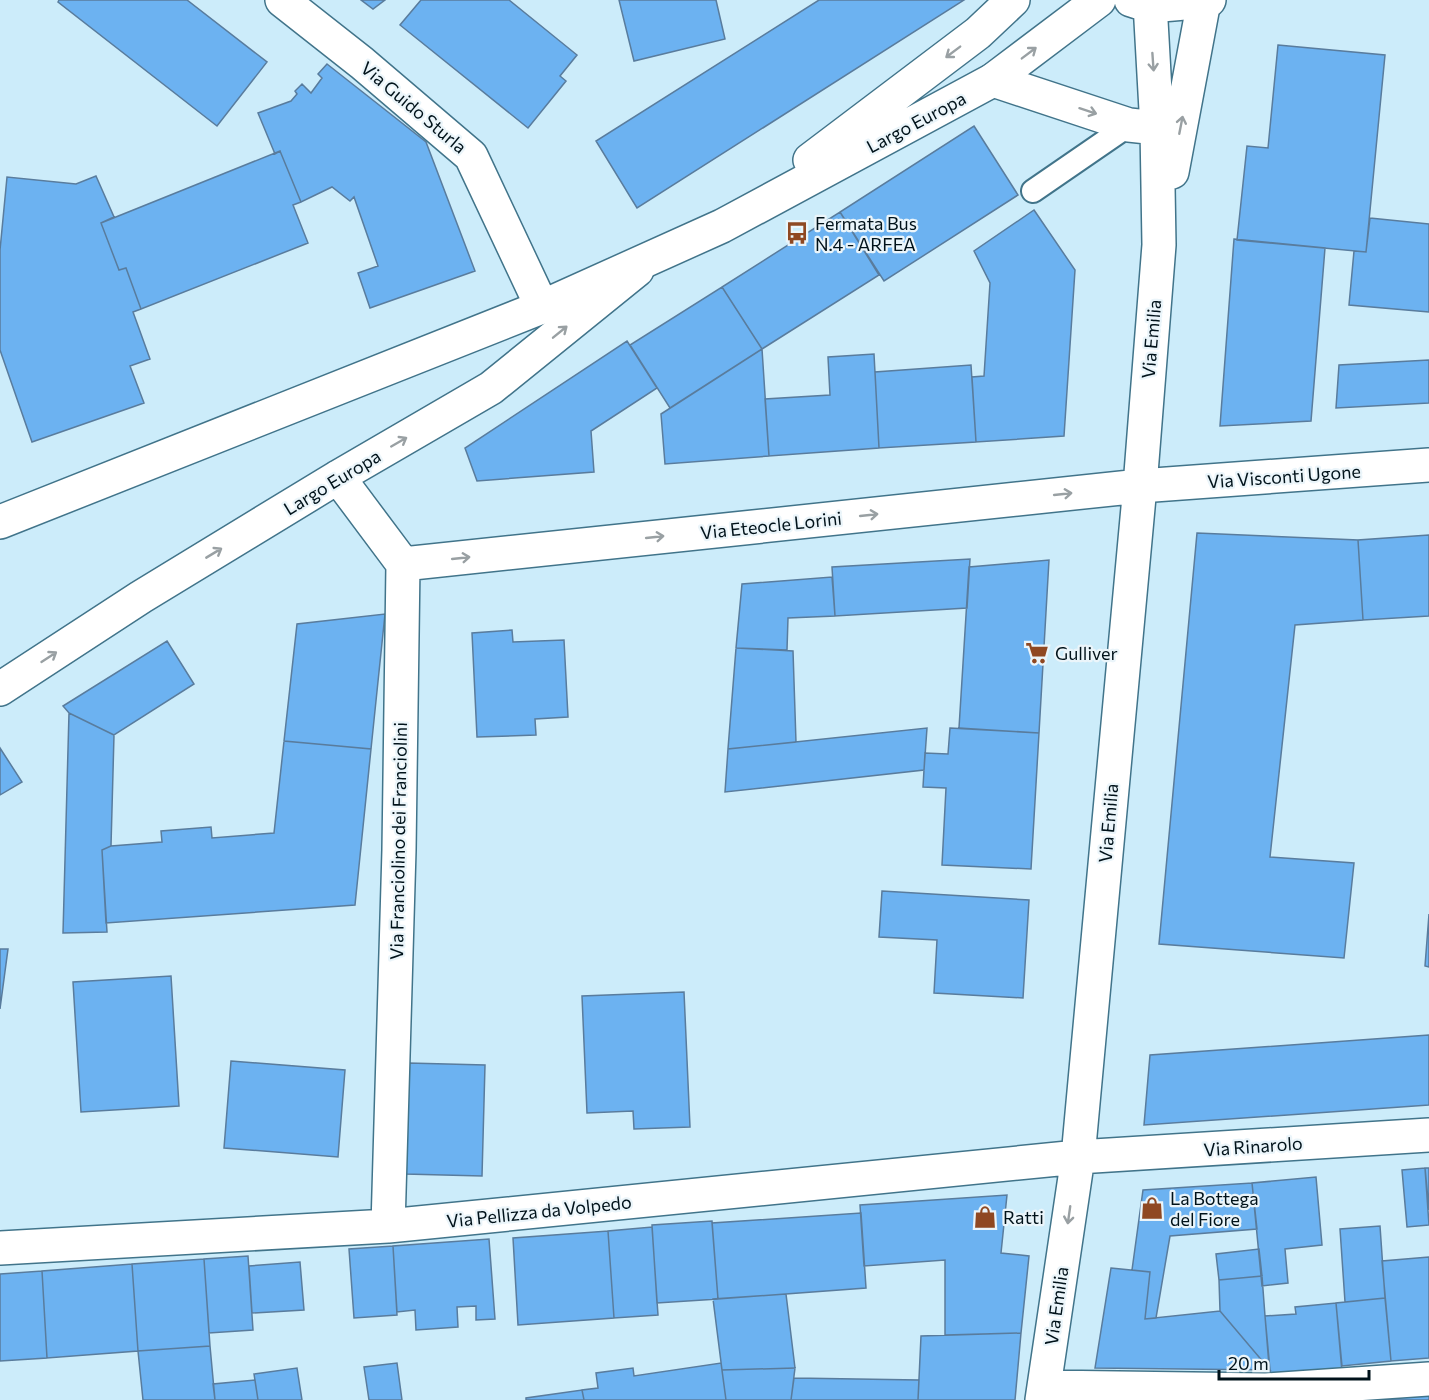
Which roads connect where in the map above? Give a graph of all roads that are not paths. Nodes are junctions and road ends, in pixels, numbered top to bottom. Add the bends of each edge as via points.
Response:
1 (282, 0) edge
2 (1013, 0) edge
3 (1099, 0) edge
4 (1209, 0) edge
5 (1204, 1) edge
6 (1140, 2) edge
7 (993, 80) junction
8 (1143, 126) junction
9 (1033, 191) dead end
10 (722, 226) junction
11 (1159, 244) junction
12 (651, 258) junction
13 (542, 307) junction
14 (1429, 465) edge
15 (338, 477) junction
16 (1140, 486) junction
17 (0, 522) edge
18 (403, 564) junction
19 (0, 689) edge
20 (1429, 1135) edge
21 (1078, 1157) junction
22 (388, 1226) junction
23 (0, 1248) edge
24 (1429, 1379) edge
25 (1043, 1394) edge

1 - 13 street, Via Guido Sturla via 471,156
2 -> 10 street, Largo Europa via 978,33
7 -> 3 street, Largo Europa
4 - 5 street
5 - 6 street
11 -> 5 street, Via Emilia
6 -> 8 street, Via Emilia
7 -> 8 street
7 - 10 street, Largo Europa
8 - 9 lane
8 - 11 street, Via Emilia
10 - 12 street, Largo Europa
11 - 16 street, Via Emilia
12 - 13 street, Largo Europa
15 -> 12 street, Largo Europa via 491,388
13 - 17 street, Largo Europa
14 - 16 street, Via Visconti Ugone
15 - 18 street
19 -> 15 street, Largo Europa via 141,597
18 -> 16 street, Via Eteocle Lorini
16 - 21 street, Via Emilia
18 - 22 street, Via Franciolino dei Franciolini
20 - 21 street, Via Rinarolo
21 - 22 street, Via Pellizza da Volpedo
21 -> 25 street, Via Emilia
22 - 23 street, Via Pellizza da Volpedo
24 - 25 street via 1266,1390

